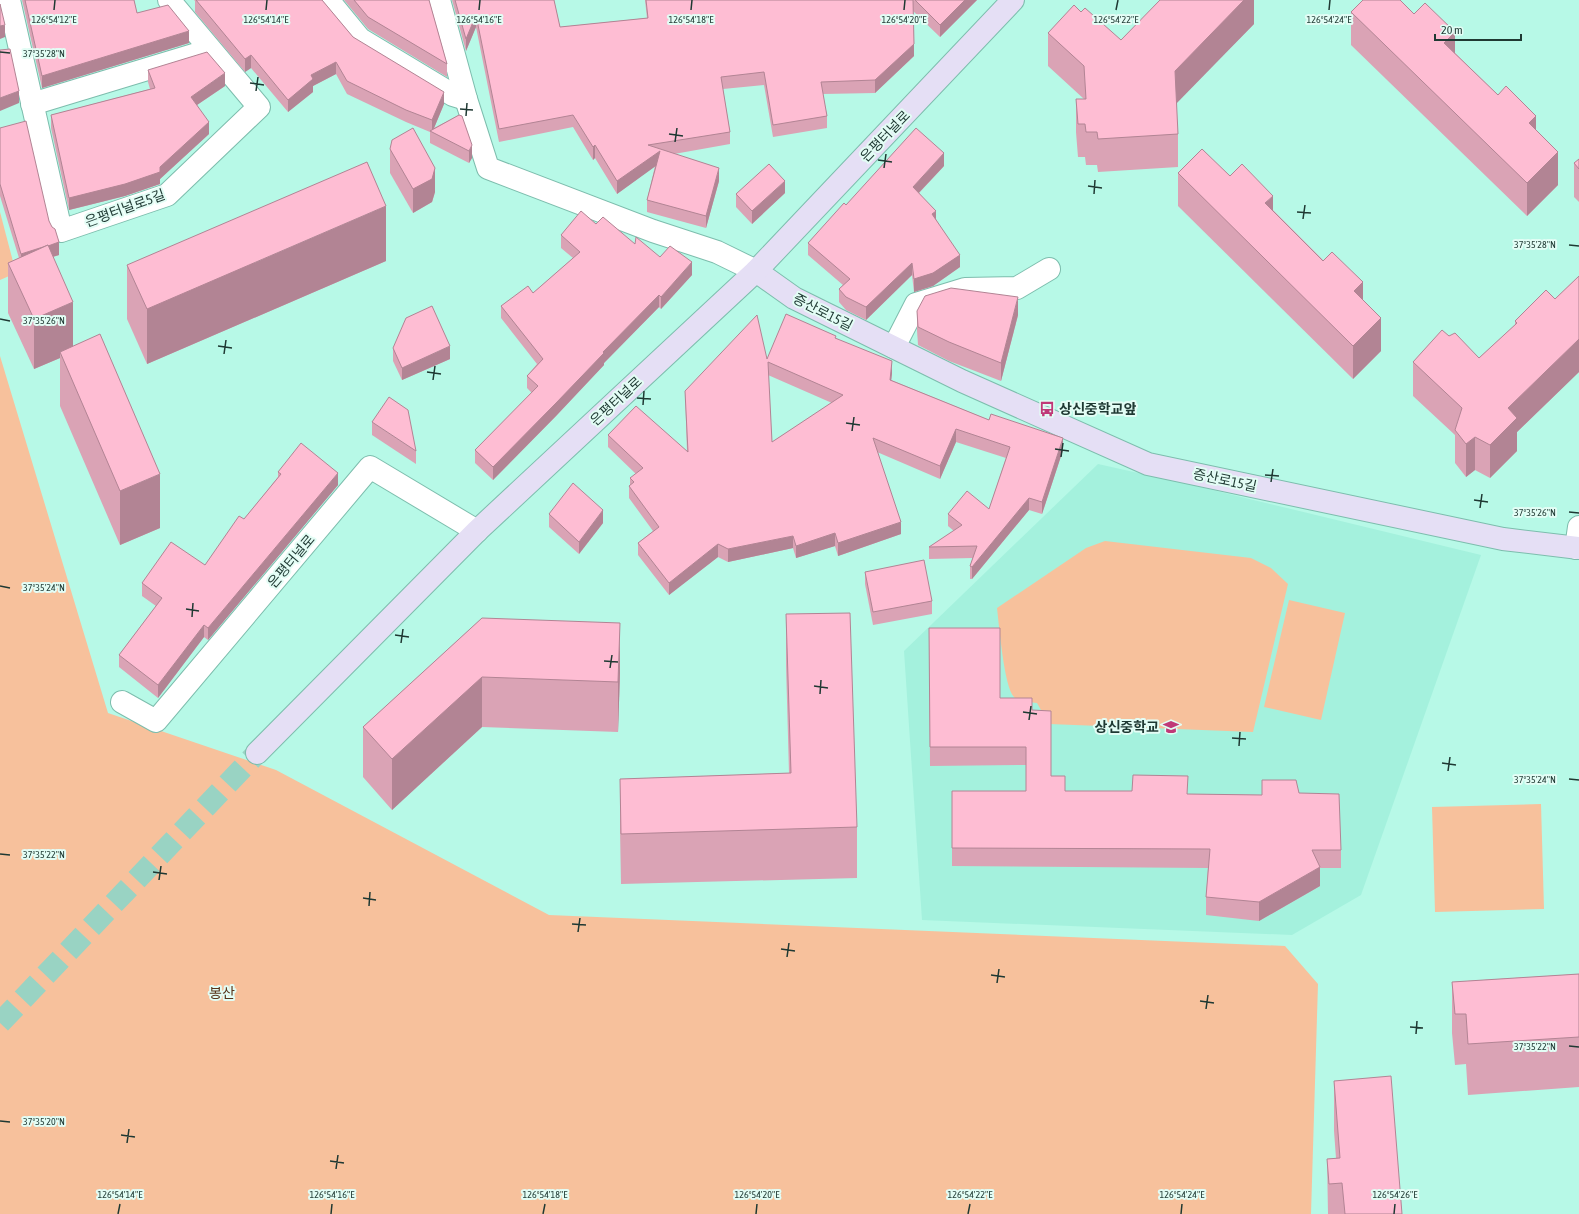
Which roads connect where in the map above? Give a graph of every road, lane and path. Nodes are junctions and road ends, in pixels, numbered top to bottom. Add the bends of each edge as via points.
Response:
1 (9, 0) edge
2 (169, 0) edge
3 (328, 0) edge
4 (439, 0) edge
5 (1013, 0) edge
6 (10, 48) edge
7 (210, 50) junction
8 (466, 99) junction
9 (32, 104) junction
10 (1049, 269) dead end
11 (756, 271) junction
12 (894, 347) junction
13 (477, 531) junction
14 (1578, 541) edge
15 (122, 702) dead end
16 (257, 753) tunnel mouth

1 - 6 street, 은평터널로5길
2 - 7 street, 은평터널로5길
3 - 8 street via 360,39 453,95
4 - 8 street
5 - 11 main road, 은평터널로
6 - 9 street, 은평터널로5길
7 - 9 street
7 - 9 street, 은평터널로5길 via 259,107 167,195 61,231
8 - 11 street via 488,168 653,231 717,252
10 - 12 street via 1018,288 965,289 916,304
11 - 12 main road, 증산로15길 via 794,298
11 - 13 main road, 은평터널로
12 - 14 main road, 증산로15길 via 962,381 1148,464 1504,539
13 - 15 street, 은평터널로 via 370,468 156,721
13 - 16 main road, 은평터널로

